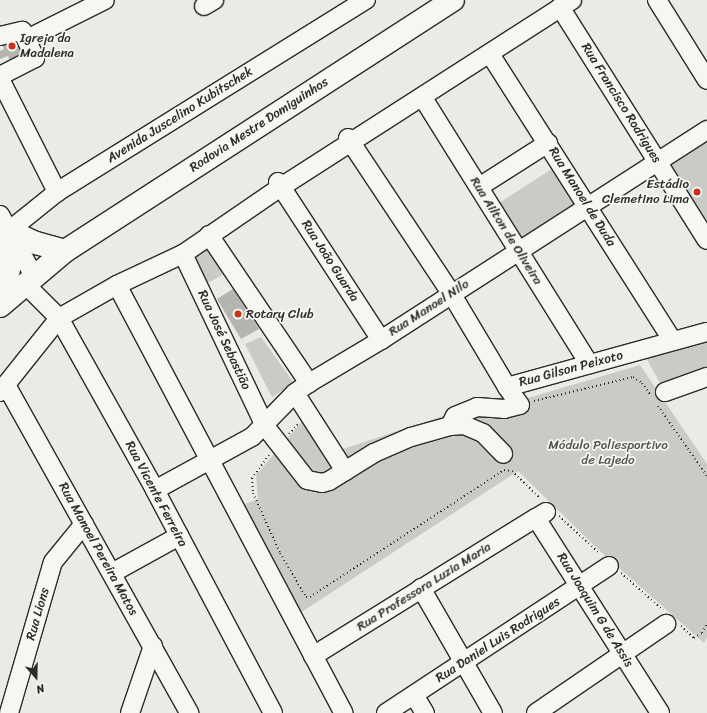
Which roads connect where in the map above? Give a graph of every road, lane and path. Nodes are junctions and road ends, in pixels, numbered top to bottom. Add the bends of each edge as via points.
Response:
1 (105, 0) edge
2 (366, 0) edge
3 (453, 0) edge
4 (657, 0) edge
5 (566, 4) edge
6 (0, 36) edge
7 (27, 39) junction
8 (490, 54) junction
9 (0, 76) edge
10 (0, 79) edge
11 (707, 80) edge
12 (423, 98) junction
13 (707, 130) edge
14 (350, 140) junction
15 (548, 143) junction
16 (659, 161) junction
17 (280, 185) junction
18 (479, 187) junction
19 (57, 192) junction
20 (588, 206) junction
21 (3, 228) edge
22 (209, 235) junction
23 (707, 240) edge
24 (519, 250) junction
25 (65, 251) junction
26 (183, 254) junction
27 (29, 280) junction
28 (117, 285) junction
29 (451, 293) junction
30 (1, 304) edge
31 (59, 318) junction
32 (707, 332) edge
33 (381, 340) junction
34 (673, 341) junction
35 (589, 364) junction
36 (707, 377) edge
37 (507, 387) junction
38 (302, 388) junction
39 (3, 389) edge
40 (657, 396) junction
41 (520, 405) junction
42 (308, 413) junction
43 (265, 426) junction
44 (450, 426) junction
45 (278, 445) junction
46 (503, 454) dead end
47 (210, 462) junction
48 (345, 471) junction
49 (707, 476) edge
50 (155, 490) junction
51 (544, 510) junction
52 (84, 524) junction
53 (179, 536) junction
54 (611, 565) junction
55 (112, 573) junction
56 (580, 585) junction
57 (421, 588) junction
58 (670, 620) junction
59 (707, 624) edge
60 (153, 646) junction
61 (622, 654) junction
62 (313, 656) junction
63 (465, 662) junction
64 (414, 695) junction
65 (547, 710) edge
66 (9, 713) edge
67 (130, 713) edge
68 (188, 713) edge
69 (274, 713) edge
70 (344, 713) edge
71 (386, 713) edge
72 (425, 713) edge
73 (493, 713) edge
74 (660, 713) edge

1 - 7 street
2 - 19 street, Avenida Juscelino Kubitschek
3 - 25 main road, Rodovia Mestre Domiguinhos
4 - 11 street
5 - 8 street
5 - 16 street, Rua Francisco Rodrigues
6 - 7 street via 22,31
7 - 9 street via 35,58
8 - 12 street
8 - 15 street, Rua Manoel de Duda
10 - 19 street
12 - 14 street
12 - 18 street, Rua Ailton de Oliveira
13 - 16 street, Rua Manoel Nilo
14 - 17 street
14 - 29 street, Rua Gilson Peixoto
15 - 18 street
15 - 20 street, Rua Manoel de Duda
16 - 20 street, Rua Manoel Nilo
16 - 23 street, Rua Francisco Rodrigues
17 - 22 street
17 - 33 street, Rua João Guarda
18 - 24 street, Rua Ailton de Oliveira
19 - 21 street, Avenida Juscelino Kubitschek
20 - 24 street, Rua Manoel Nilo
20 - 34 street, Rua Manoel de Duda
21 - 25 main road via 36,244
21 - 27 street, Rua Vicente Ferreira
21 - 30 main road via 10,264
22 - 26 street
22 - 38 street
24 - 29 street, Rua Manoel Nilo
24 - 35 street, Rua Ailton de Oliveira
25 - 27 main road
26 - 28 street
26 - 43 street, Rua José Sebastião
27 - 30 main road
27 - 31 street, Rua Vicente Ferreira
28 - 31 street
28 - 47 street
29 - 33 street, Rua Manoel Nilo
29 - 37 street, Rua Gilson Peixoto
31 - 39 street
31 - 50 street, Rua Vicente Ferreira
32 - 34 street, Rua Gilson Peixoto
33 - 38 street, Rua Manoel Nilo
34 - 35 street, Rua Gilson Peixoto
35 - 37 street, Rua Gilson Peixoto
36 - 40 street
37 - 41 street
38 - 42 street
38 - 43 street, Rua Manoel Nilo
39 - 52 street, Rua Manoel Pereira Matos
40 - 41 path via 633,377
40 - 49 path
41 - 44 street via 504,408 477,407 455,416
42 - 45 path
42 - 48 street
43 - 45 street, Rua José Sebastião
43 - 47 street, Rua Manoel Nilo
44 - 46 street via 464,425 478,431
44 - 48 street, Rua José Sebastião via 411,437 374,453
45 - 48 street, Rua José Sebastião via 306,480 322,483
45 - 51 path via 252,478 253,493 280,553 306,597 310,597 504,470 512,471
47 - 50 street, Rua Manoel Nilo
47 - 62 street
50 - 53 street, Rua Vicente Ferreira
51 - 54 path
51 - 56 street, Rua Joaquim G de Assis
51 - 57 street, Rua Professora Luzia Maria
52 - 55 street, Rua Manoel Pereira Matos
52 - 66 street, Rua Lions via 53,562
53 - 55 street
53 - 69 street, Rua Vicente Ferreira
54 - 56 street, Rua Daniel Luis Rodrigues
54 - 58 path
55 - 60 street, Rua Manoel Pereira Matos
56 - 61 street, Rua Joaquim G de Assis
56 - 63 street, Rua Daniel Luis Rodrigues
57 - 62 street, Rua Professora Luzia Maria
57 - 63 street
58 - 59 path via 694,638 702,633
58 - 61 street
60 - 67 street
60 - 68 street, Rua Manoel Pereira Matos
61 - 65 street
61 - 74 street, Rua Joaquim G de Assis
62 - 70 street
63 - 64 street, Rua Daniel Luis Rodrigues
63 - 73 street
64 - 71 street, Rua Daniel Luis Rodrigues
64 - 72 street

